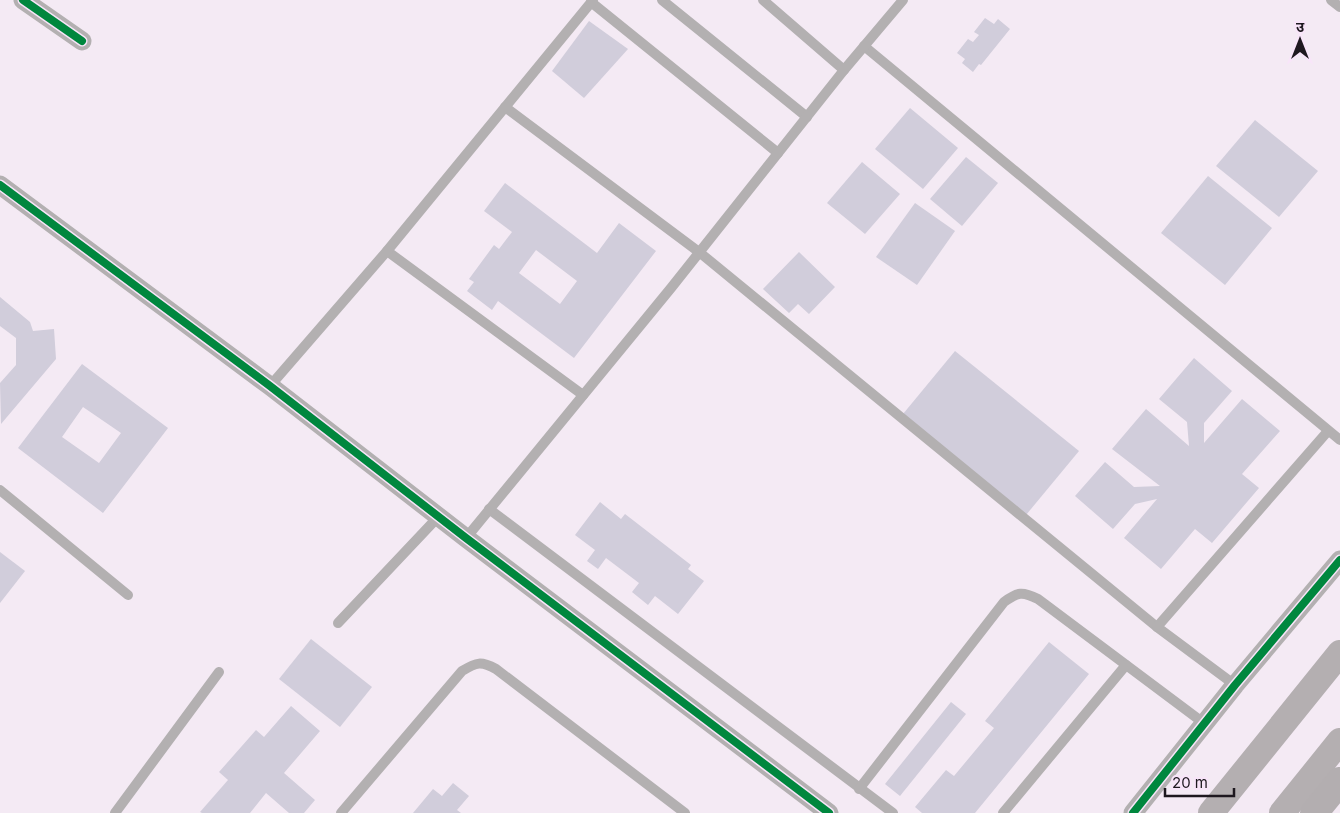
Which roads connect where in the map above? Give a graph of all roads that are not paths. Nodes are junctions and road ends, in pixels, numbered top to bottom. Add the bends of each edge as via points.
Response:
1 (23, 0) edge
2 (662, 0) edge
3 (763, 0) edge
4 (903, 0) edge
5 (1331, 0) edge
6 (592, 1) edge
7 (1340, 7) edge
8 (82, 41) dead end
9 (864, 46) junction
10 (844, 70) junction
11 (505, 107) junction
12 (807, 117) junction
13 (778, 153) junction
14 (0, 185) edge
15 (387, 251) junction
16 (700, 252) junction
17 (270, 386) junction
18 (583, 395) junction
19 (1328, 431) junction
20 (1340, 440) edge
21 (0, 490) edge
22 (489, 509) junction
23 (439, 516) junction
24 (466, 538) junction
25 (1340, 560) edge
26 (128, 595) dead end
27 (338, 623) dead end
28 (1157, 627) junction
29 (1340, 653) edge
30 (1126, 665) junction
31 (219, 672) dead end
32 (1235, 685) junction
33 (1205, 724) junction
34 (1340, 741) edge
35 (1340, 781) edge
36 (859, 789) junction
37 (115, 813) edge
38 (341, 813) edge
39 (685, 813) edge
40 (829, 813) edge
41 (893, 813) edge
42 (1003, 813) edge
43 (1133, 813) edge
44 (1211, 813) edge
45 (1282, 813) edge
46 (1314, 813) edge

1 - 8 street
2 - 12 lane
3 - 10 lane
4 - 9 lane
5 - 7 lane
6 - 11 lane
6 - 13 lane
9 - 10 lane
9 - 19 lane
10 - 12 lane
11 - 15 lane
11 - 16 lane
12 - 13 lane
13 - 16 lane
14 - 17 street
15 - 17 lane
15 - 18 lane
16 - 18 lane
16 - 28 lane
17 - 23 street
18 - 22 lane
19 - 20 lane
19 - 28 lane
21 - 26 lane
22 - 24 lane
22 - 36 lane
23 - 24 street
23 - 27 lane
24 - 40 street
25 - 32 street
28 - 32 lane
29 - 44 main road
30 - 33 lane
30 - 36 lane via 1038,599 1026,593 1015,594 1004,602
30 - 42 lane
31 - 37 lane
32 - 33 street
33 - 43 street
34 - 45 main road
35 - 46 highway
36 - 41 lane
38 - 39 lane via 462,671 483,662

